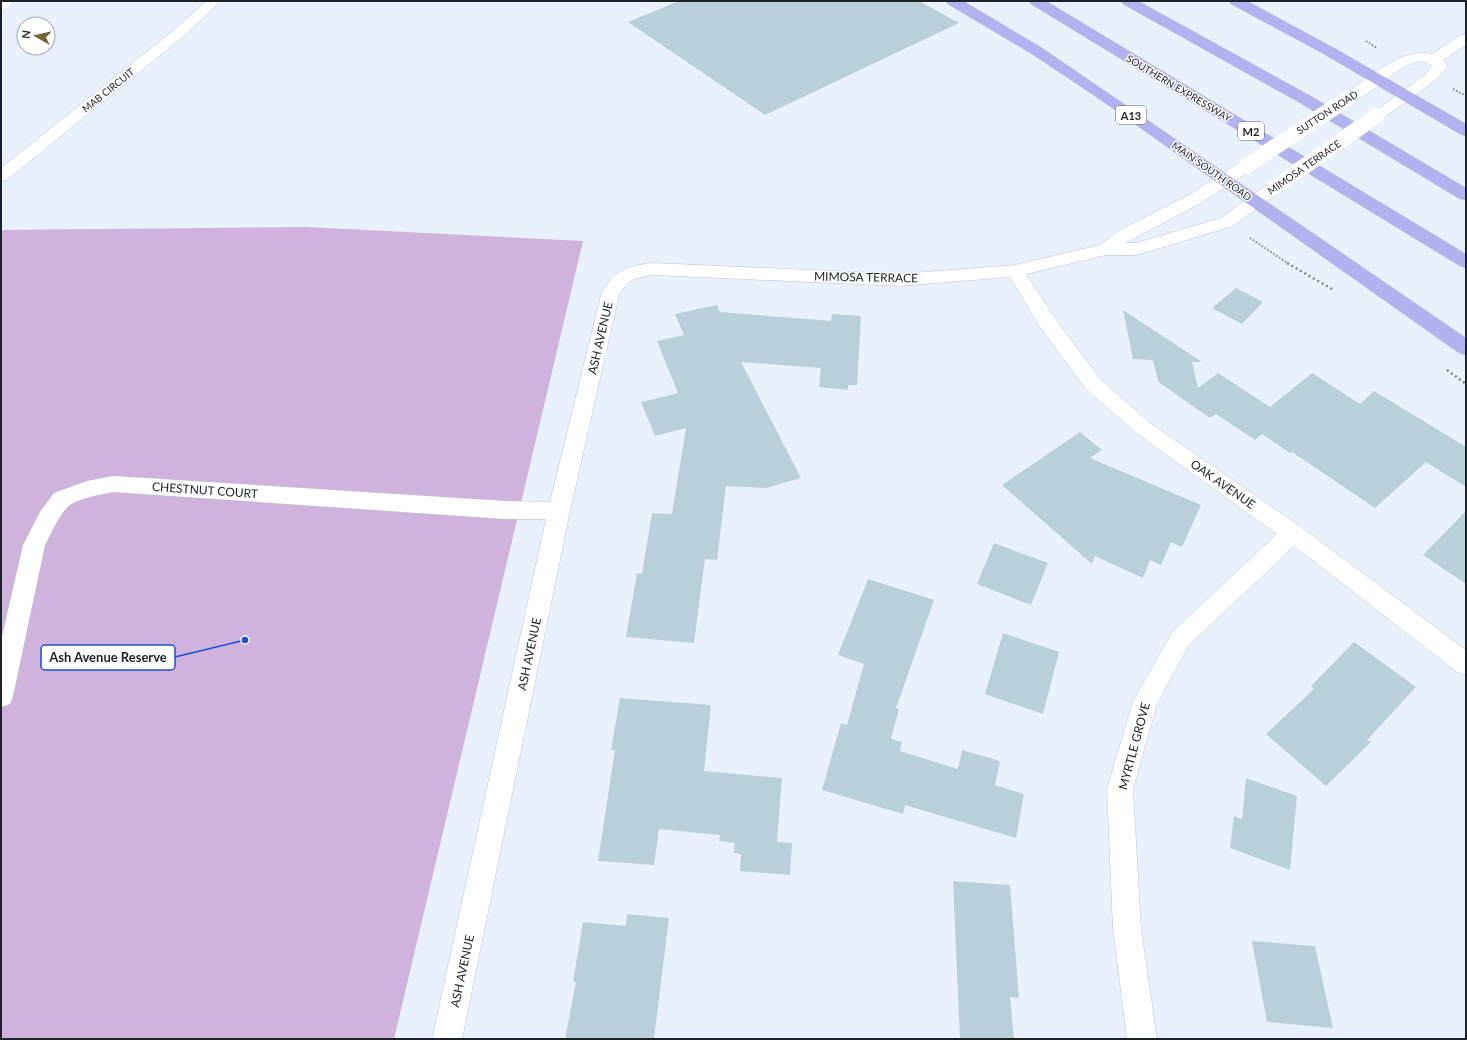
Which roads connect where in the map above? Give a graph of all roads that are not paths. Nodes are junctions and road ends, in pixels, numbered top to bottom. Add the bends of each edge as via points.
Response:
1 (8, 1) edge
2 (214, 1) edge
3 (953, 1) edge
4 (964, 1) edge
5 (1128, 1) edge
6 (1236, 1) edge
7 (1038, 3) edge
8 (1, 6) edge
9 (1466, 38) edge
10 (1037, 51) junction
11 (1434, 59) junction
12 (1377, 79) junction
13 (1404, 96) junction
14 (1466, 131) edge
15 (1, 176) edge
16 (1224, 180) junction
17 (1466, 195) edge
18 (1255, 202) junction
19 (1106, 249) junction
20 (1466, 262) edge
21 (1015, 271) junction
22 (624, 275) joint
23 (1466, 348) edge
24 (559, 511) junction
25 (1293, 533) junction
26 (1466, 664) edge
27 (1, 696) edge
28 (447, 1039) edge
29 (1142, 1039) edge

1 - 8 lane
2 - 15 street, MAB CIRCUIT via 180,32
3 - 10 highway, MAIN SOUTH ROAD / A13
4 - 10 highway
5 - 17 highway via 1308,101
6 - 12 highway
7 - 20 highway, SOUTHERN EXPRESSWAY / M2
9 - 11 street
10 - 16 highway, MAIN SOUTH ROAD / A13
11 - 12 street, SUTTON ROAD via 1418,56
11 - 13 street via 1440,66 1431,77
12 - 13 highway
12 - 16 street, SUTTON ROAD, bridge
13 - 14 highway
13 - 18 street, MIMOSA TERRACE, bridge
16 - 18 highway, MAIN SOUTH ROAD / A13
16 - 19 street, MIMOSA TERRACE via 1195,199 1126,234
18 - 19 street, MIMOSA TERRACE via 1227,222 1137,249
18 - 23 highway, MAIN SOUTH ROAD / A13
19 - 21 street, MIMOSA TERRACE
21 - 22 street, MIMOSA TERRACE via 900,280 653,270 640,270
21 - 25 street, OAK AVENUE via 1047,322 1093,384 1143,428
22 - 24 street, ASH AVENUE via 616,282 610,295
24 - 27 street, CHESTNUT COURT via 505,510 113,484 87,489 62,499 48,518 34,545
24 - 28 street, ASH AVENUE
25 - 26 street, OAK AVENUE
25 - 29 street, MYRTLE GROVE via 1180,638 1145,701 1120,789 1127,929

